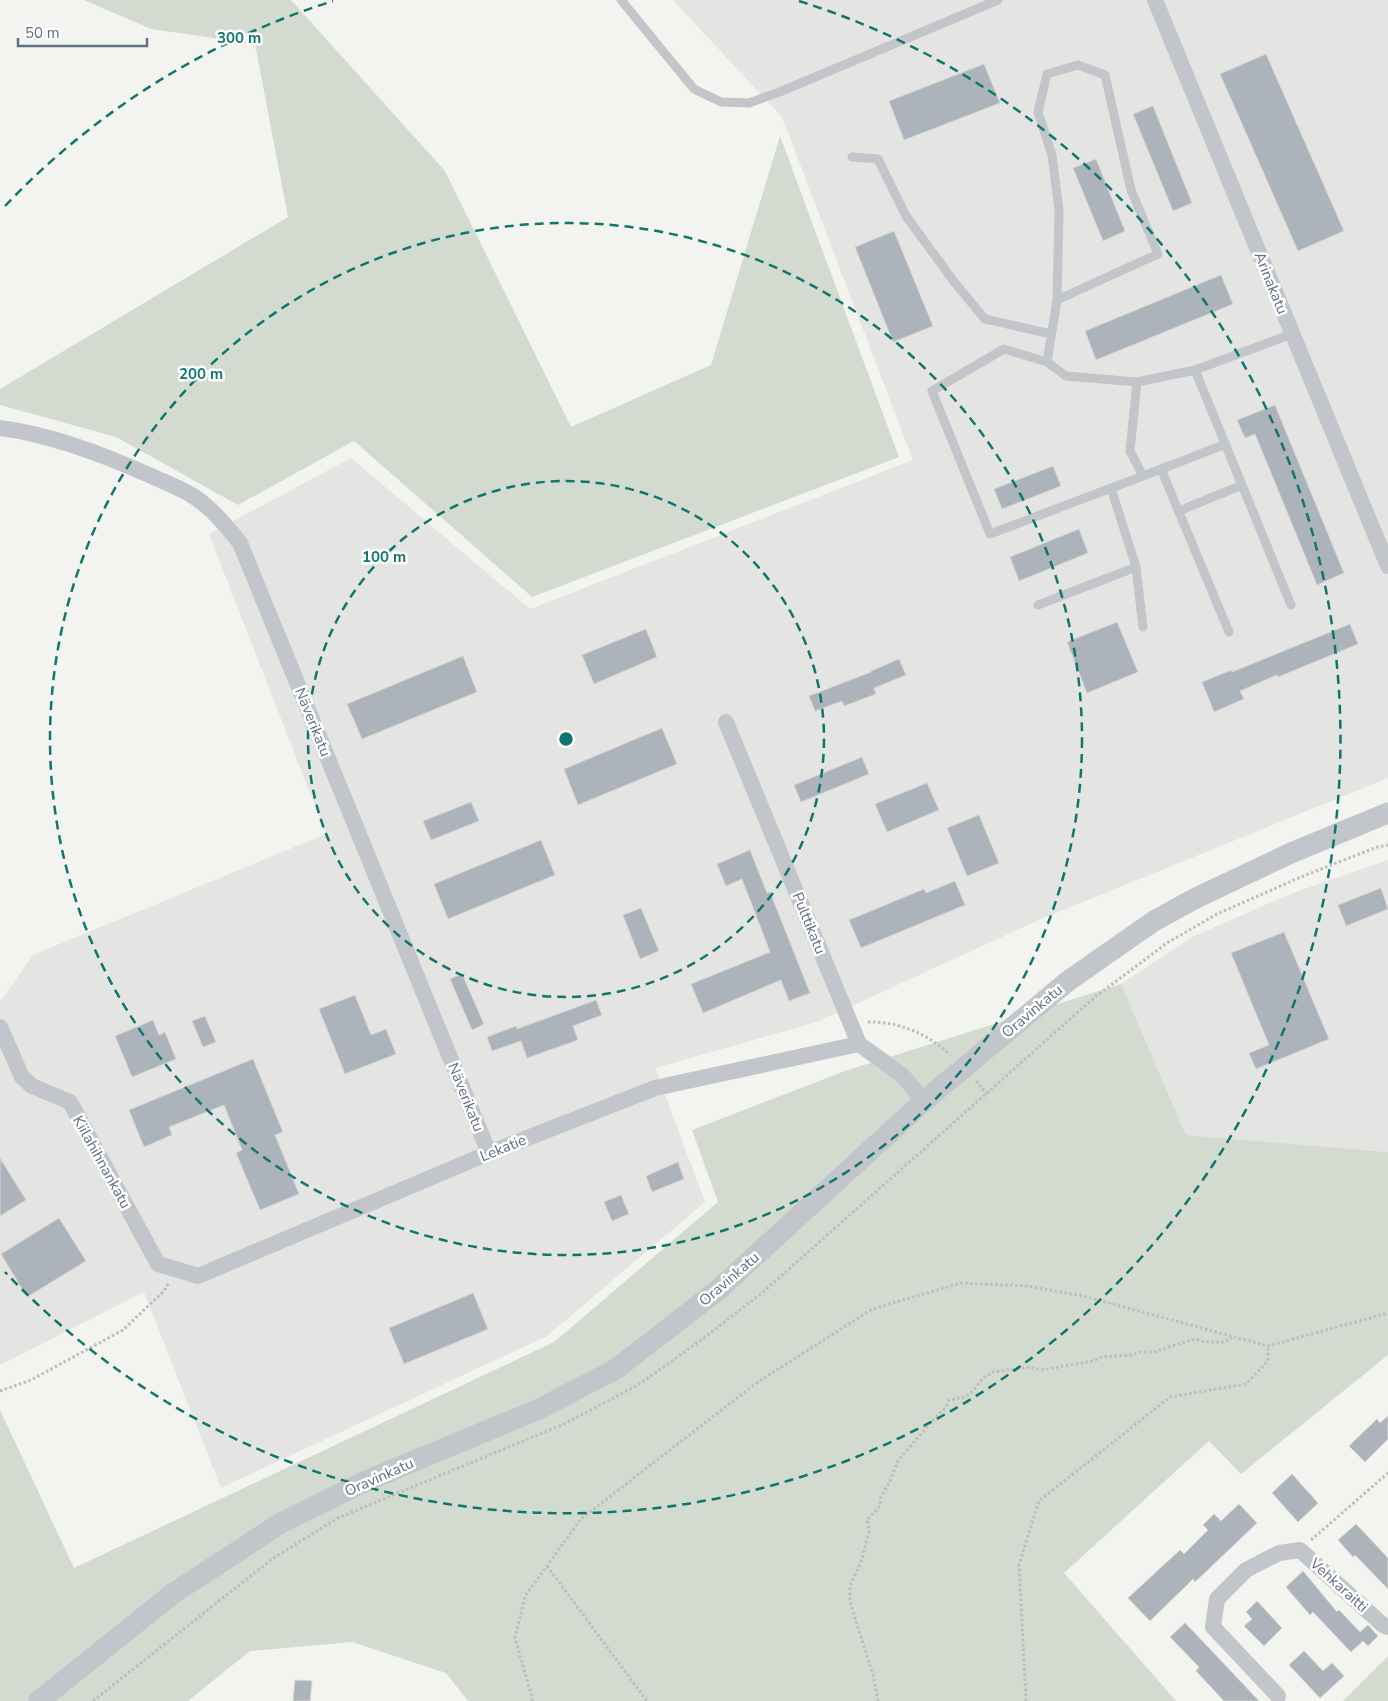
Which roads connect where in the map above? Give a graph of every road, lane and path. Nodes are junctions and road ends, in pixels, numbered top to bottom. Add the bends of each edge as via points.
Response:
1 (621, 0) edge
2 (1155, 0) edge
3 (994, 1) edge
4 (852, 157) dead end
5 (1057, 300) junction
6 (1051, 334) junction
7 (1292, 334) junction
8 (1047, 362) junction
9 (1195, 370) junction
10 (1137, 382) junction
11 (0, 428) edge
12 (1226, 444) junction
13 (1161, 469) junction
14 (1143, 476) junction
15 (1242, 485) junction
16 (1111, 488) junction
17 (1179, 511) junction
18 (1388, 566) edge
19 (1136, 567) junction
20 (1038, 605) dead end
21 (1291, 605) dead end
22 (1143, 627) dead end
23 (1229, 632) dead end
24 (726, 722) dead end
25 (1388, 813) edge
26 (852, 1026) junction
27 (0, 1027) edge
28 (859, 1044) junction
29 (964, 1068) junction
30 (987, 1094) dead end
31 (924, 1101) junction
32 (489, 1153) junction
33 (158, 1264) joint
34 (177, 1270) junction
35 (1388, 1313) edge
36 (1234, 1337) junction
37 (1268, 1346) junction
38 (0, 1392) edge
39 (1388, 1473) edge
40 (1300, 1550) junction
41 (547, 1566) junction
42 (1388, 1627) edge
43 (1278, 1696) dead end
44 (39, 1701) edge
45 (533, 1701) edge
46 (647, 1701) edge
47 (878, 1701) edge
48 (1026, 1701) edge

1 - 3 lane via 694,89 721,102 749,103
2 - 7 street, Arinakatu
4 - 6 lane via 878,159 906,216 985,319
5 - 5 lane via 1060,211 1052,155 1038,112 1047,74 1078,65 1105,75 1132,190 1158,254
5 - 6 lane
6 - 8 lane
7 - 9 lane
7 - 18 street, Arinakatu
8 - 10 lane via 1066,376
8 - 16 lane via 1004,349 932,391 990,534
9 - 10 lane
9 - 12 lane
10 - 14 lane via 1130,450
11 - 32 street, Näverikatu via 26,431 70,444 188,493 217,514 240,543
12 - 13 lane
12 - 15 lane
13 - 14 lane
13 - 17 lane
14 - 16 lane
15 - 17 lane
15 - 21 lane
16 - 19 lane
17 - 23 lane
19 - 20 lane
19 - 22 lane
24 - 26 street, Pulttikatu
25 - 29 street, Oravinkatu via 1291,853 1154,921 1068,981
26 - 28 street, Pulttikatu
26 - 29 path via 876,1022 901,1027 933,1041
27 - 33 street, Kiilahihnankatu via 22,1077 32,1086 70,1102
28 - 31 street via 902,1075
28 - 32 street, Lekatie via 655,1088
29 - 30 path
29 - 31 street, Oravinkatu
31 - 44 street, Oravinkatu via 718,1290 616,1369 539,1409 366,1481 279,1524 171,1595
32 - 34 street, Lekatie via 198,1276
33 - 34 street, Lekatie
34 - 38 path via 164,1291 123,1330 31,1380
35 - 37 path
36 - 37 path
36 - 41 path via 1084,1296 1027,1286 961,1282 872,1309 755,1384 581,1519
36 - 47 path via 1224,1342 1196,1339 1154,1352 1101,1357 1041,1370 1029,1367 993,1372 982,1378 965,1397 949,1400 898,1462 880,1499 880,1506 867,1520 869,1531 862,1559 850,1586 850,1602 874,1675
37 - 48 path via 1268,1361 1246,1384 1170,1397 1040,1501 1019,1564
39 - 40 path
40 - 42 street, Vehkaraitti
40 - 43 street, Vehkaraitti via 1279,1553 1246,1570 1216,1599 1213,1626
41 - 45 path via 525,1596 516,1638
41 - 46 path

